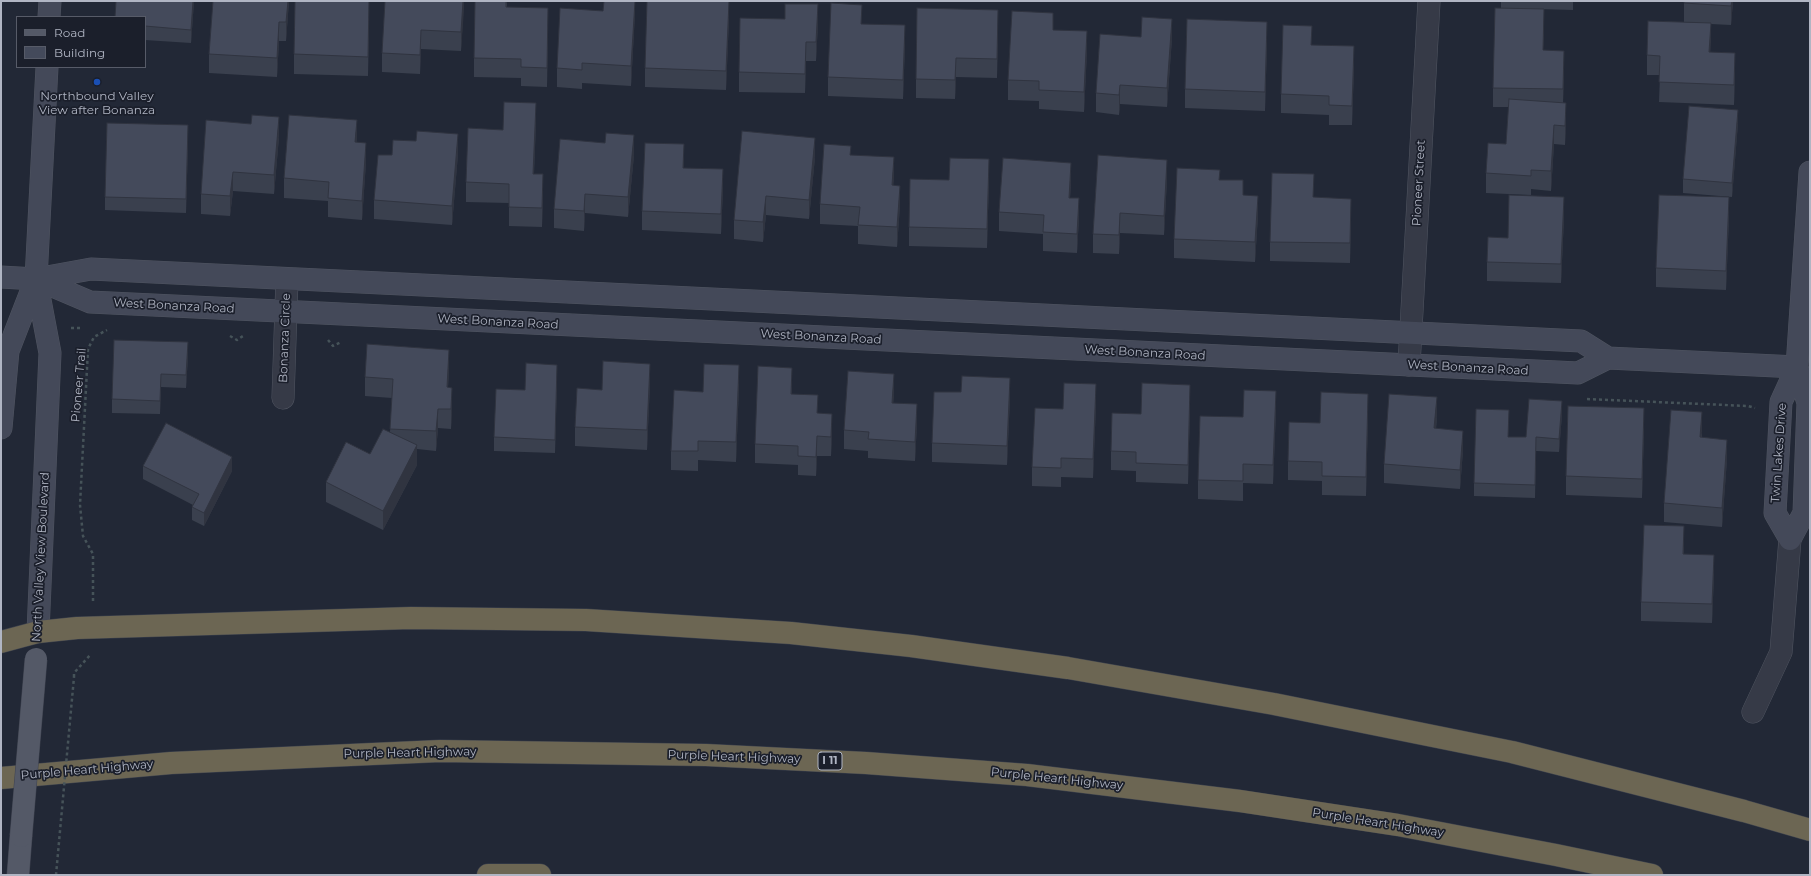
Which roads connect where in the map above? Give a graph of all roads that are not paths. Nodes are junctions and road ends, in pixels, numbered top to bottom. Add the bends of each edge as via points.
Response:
1 (50, 1) edge
2 (1429, 1) edge
3 (49, 16) edge
4 (47, 68) edge
5 (1810, 172) edge
6 (1, 277) edge
7 (36, 279) junction
8 (287, 279) junction
9 (286, 312) junction
10 (1084, 317) junction
11 (1411, 333) junction
12 (1084, 350) junction
13 (1608, 358) junction
14 (1410, 365) junction
15 (1797, 367) junction
16 (284, 398) dead end
17 (1, 428) edge
18 (1800, 539) edge
19 (38, 632) junction
20 (1, 642) edge
21 (1753, 712) dead end
22 (1, 778) edge
23 (1810, 830) edge
24 (18, 875) edge
25 (488, 875) edge
26 (540, 875) edge
27 (1652, 875) edge

1 - 3 street
2 - 11 street, Pioneer Street
4 - 7 street, North Valley View Boulevard
5 - 15 street, Twin Lakes Drive
6 - 7 street, West Bonanza Road
7 - 8 street, West Bonanza Road via 91,269
7 - 9 street, West Bonanza Road via 90,302
7 - 17 street, North Valley View Boulevard via 8,351
7 - 19 street, North Valley View Boulevard via 50,353
8 - 9 street, Bonanza Circle
8 - 10 street, West Bonanza Road
9 - 12 street, West Bonanza Road
9 - 16 street, Bonanza Circle
10 - 11 street, West Bonanza Road
10 - 12 street
11 - 13 street, West Bonanza Road via 1581,341
11 - 14 street, Pioneer Street
12 - 14 street, West Bonanza Road
13 - 14 street, West Bonanza Road via 1578,373
13 - 15 street, West Bonanza Road
15 - 18 street, Twin Lakes Drive via 1808,403 1804,513
15 - 18 street, Twin Lakes Drive via 1781,402 1774,513
18 - 21 street, Twin Lakes Drive via 1781,652
19 - 20 highway
19 - 23 highway via 94,627 350,619 523,618 718,628 903,645 1111,675 1274,704 1504,750 1744,810
19 - 24 main road, North Valley View Boulevard, bridge
22 - 27 highway, Purple Heart Highway / I 11 via 171,763 440,751 714,755 866,763 1027,775 1240,801 1398,825
25 - 26 highway

